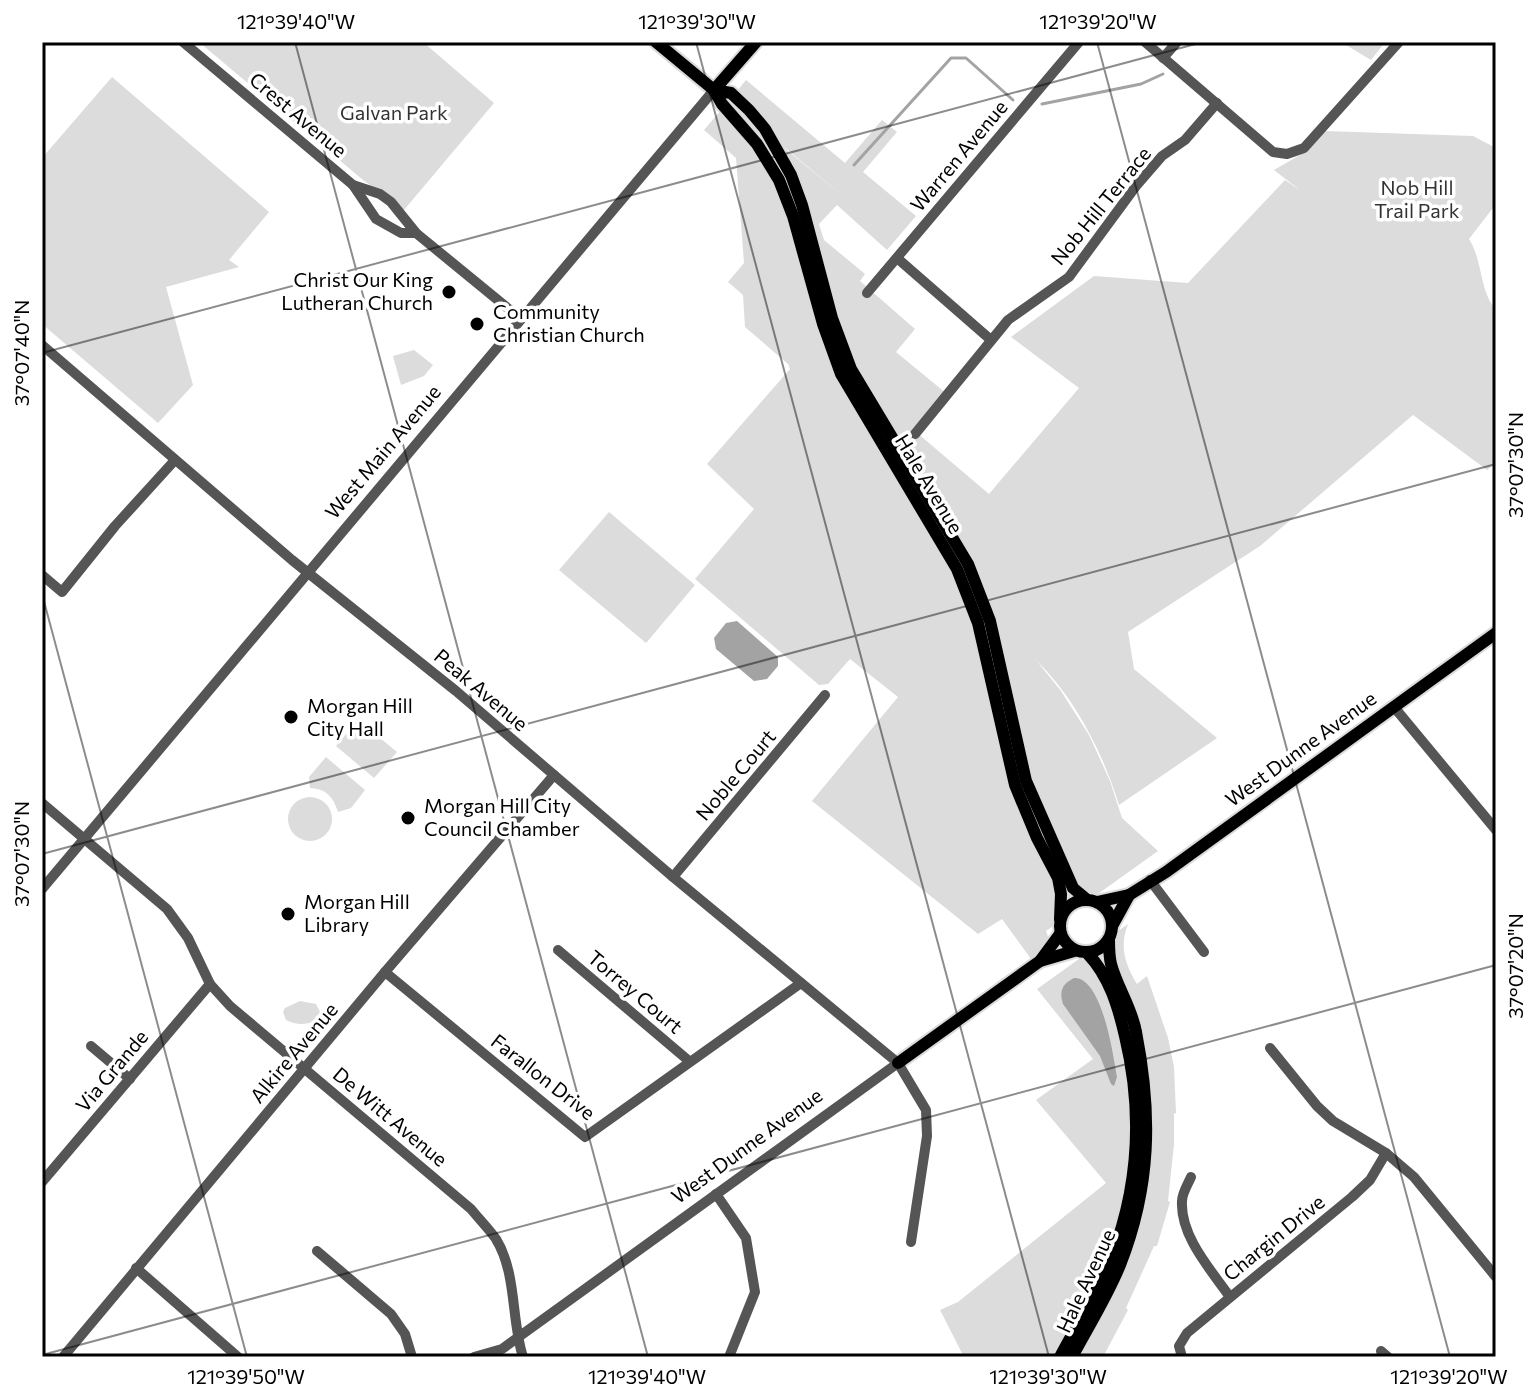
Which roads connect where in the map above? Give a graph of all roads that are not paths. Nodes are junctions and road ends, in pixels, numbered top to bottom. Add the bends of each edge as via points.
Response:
1 (183, 42) edge
2 (656, 42) edge
3 (756, 42) edge
4 (1079, 42) edge
5 (1145, 42) edge
6 (1177, 42) edge
7 (1399, 42) edge
8 (1163, 58) junction
9 (714, 90) junction
10 (1217, 103) junction
11 (353, 185) junction
12 (416, 233) junction
13 (897, 258) junction
14 (867, 293) dead end
15 (521, 319) junction
16 (991, 340) junction
17 (42, 345) edge
18 (915, 434) dead end
19 (175, 460) junction
20 (307, 572) junction
21 (42, 575) edge
22 (1496, 633) edge
23 (825, 695) dead end
24 (1394, 707) junction
25 (554, 775) junction
26 (42, 803) edge
27 (1496, 830) edge
28 (84, 839) junction
29 (673, 877) junction
30 (1150, 880) junction
31 (42, 889) edge
32 (1129, 895) junction
33 (1091, 900) junction
34 (1060, 919) junction
35 (1112, 926) junction
36 (1060, 934) junction
37 (1109, 939) junction
38 (558, 950) dead end
39 (1074, 951) junction
40 (1204, 952) dead end
41 (1088, 954) junction
42 (1040, 961) junction
43 (385, 972) junction
44 (801, 983) junction
45 (210, 984) junction
46 (91, 1046) dead end
47 (1270, 1048) dead end
48 (689, 1061) junction
49 (898, 1063) junction
50 (304, 1068) junction
51 (130, 1079) junction
52 (1386, 1153) junction
53 (1191, 1177) dead end
54 (42, 1182) edge
55 (716, 1194) junction
56 (911, 1242) dead end
57 (317, 1251) dead end
58 (136, 1268) junction
59 (1496, 1277) edge
60 (1230, 1297) junction
61 (517, 1337) junction
62 (1181, 1351) edge
63 (230, 1354) edge
64 (63, 1357) edge
65 (412, 1357) edge
66 (474, 1357) edge
67 (523, 1357) edge
68 (729, 1357) edge
69 (1060, 1357) edge
70 (1072, 1357) edge

1 - 11 street, Crest Avenue
2 - 9 main road, Hale Avenue
3 - 9 main road, West Main Avenue
4 - 13 street, Warren Avenue
5 - 8 street
6 - 8 street
7 - 10 street via 1304,148 1287,154 1273,152
8 - 10 street
9 - 15 street, West Main Avenue
9 - 33 main road, Hale Avenue via 731,93 749,110 791,175 840,344 968,564 990,621 1026,781 1073,888
9 - 34 main road, Hale Avenue via 779,180 841,374 957,569 978,623 1015,785 1058,878
10 - 16 street, Nob Hill Terrace via 1136,186 1069,277 1008,320
11 - 12 street, Crest Avenue via 380,194
11 - 12 street, Crest Avenue via 376,219 401,233
12 - 15 street, Crest Avenue
13 - 14 street, Warren Avenue
13 - 16 street
15 - 20 street, West Main Avenue
16 - 18 street, Nob Hill Terrace
17 - 19 street, Peak Avenue
19 - 20 street, Peak Avenue
19 - 21 street via 62,592
20 - 25 street, Peak Avenue
20 - 28 street, West Main Avenue
22 - 24 main road, West Dunne Avenue
23 - 29 street, Noble Court
24 - 27 street
24 - 30 main road, West Dunne Avenue
25 - 29 street, Peak Avenue
25 - 43 street, Alkire Avenue
26 - 28 street, De Witt Avenue
28 - 31 street, West Main Avenue
28 - 45 street, De Witt Avenue via 167,909
29 - 44 street, Peak Avenue
30 - 32 main road, West Dunne Avenue
30 - 40 street
32 - 33 main road, West Dunne Avenue
32 - 35 main road, West Dunne Avenue
33 - 34 main road via 1071,904
33 - 35 main road via 1107,909
34 - 36 main road
35 - 37 main road
36 - 39 main road
36 - 42 main road, West Dunne Avenue
37 - 41 main road
37 - 70 main road, Hale Avenue via 1111,964 1135,1027 1148,1135 1131,1235
38 - 48 street, Torrey Court
39 - 41 main road
39 - 42 main road, West Dunne Avenue
41 - 69 main road, Hale Avenue via 1102,969 1124,1030 1138,1136 1121,1231
42 - 49 main road, West Dunne Avenue
43 - 48 street, Farallon Drive via 585,1137
43 - 50 street, Alkire Avenue
44 - 48 street, Farallon Drive
44 - 49 street, Peak Avenue
45 - 50 street, De Witt Avenue
45 - 51 street, Via Grande
46 - 51 street
47 - 52 street via 1333,1121
49 - 55 street, West Dunne Avenue
49 - 56 street, Peak Avenue via 926,1110
50 - 58 street, Alkire Avenue
50 - 61 street, De Witt Avenue via 471,1209 497,1241 508,1271
51 - 54 street, Via Grande
52 - 59 street via 1414,1177
52 - 60 street, Chargin Drive via 1370,1180
53 - 60 street via 1182,1198 1184,1217 1201,1257
55 - 61 street, West Dunne Avenue
55 - 68 street via 746,1238 755,1292
57 - 65 street via 391,1314
58 - 63 street
58 - 64 street, Alkire Avenue
60 - 62 street, Chargin Drive via 1187,1333
61 - 66 street, West Dunne Avenue via 502,1349
61 - 67 street, De Witt Avenue

